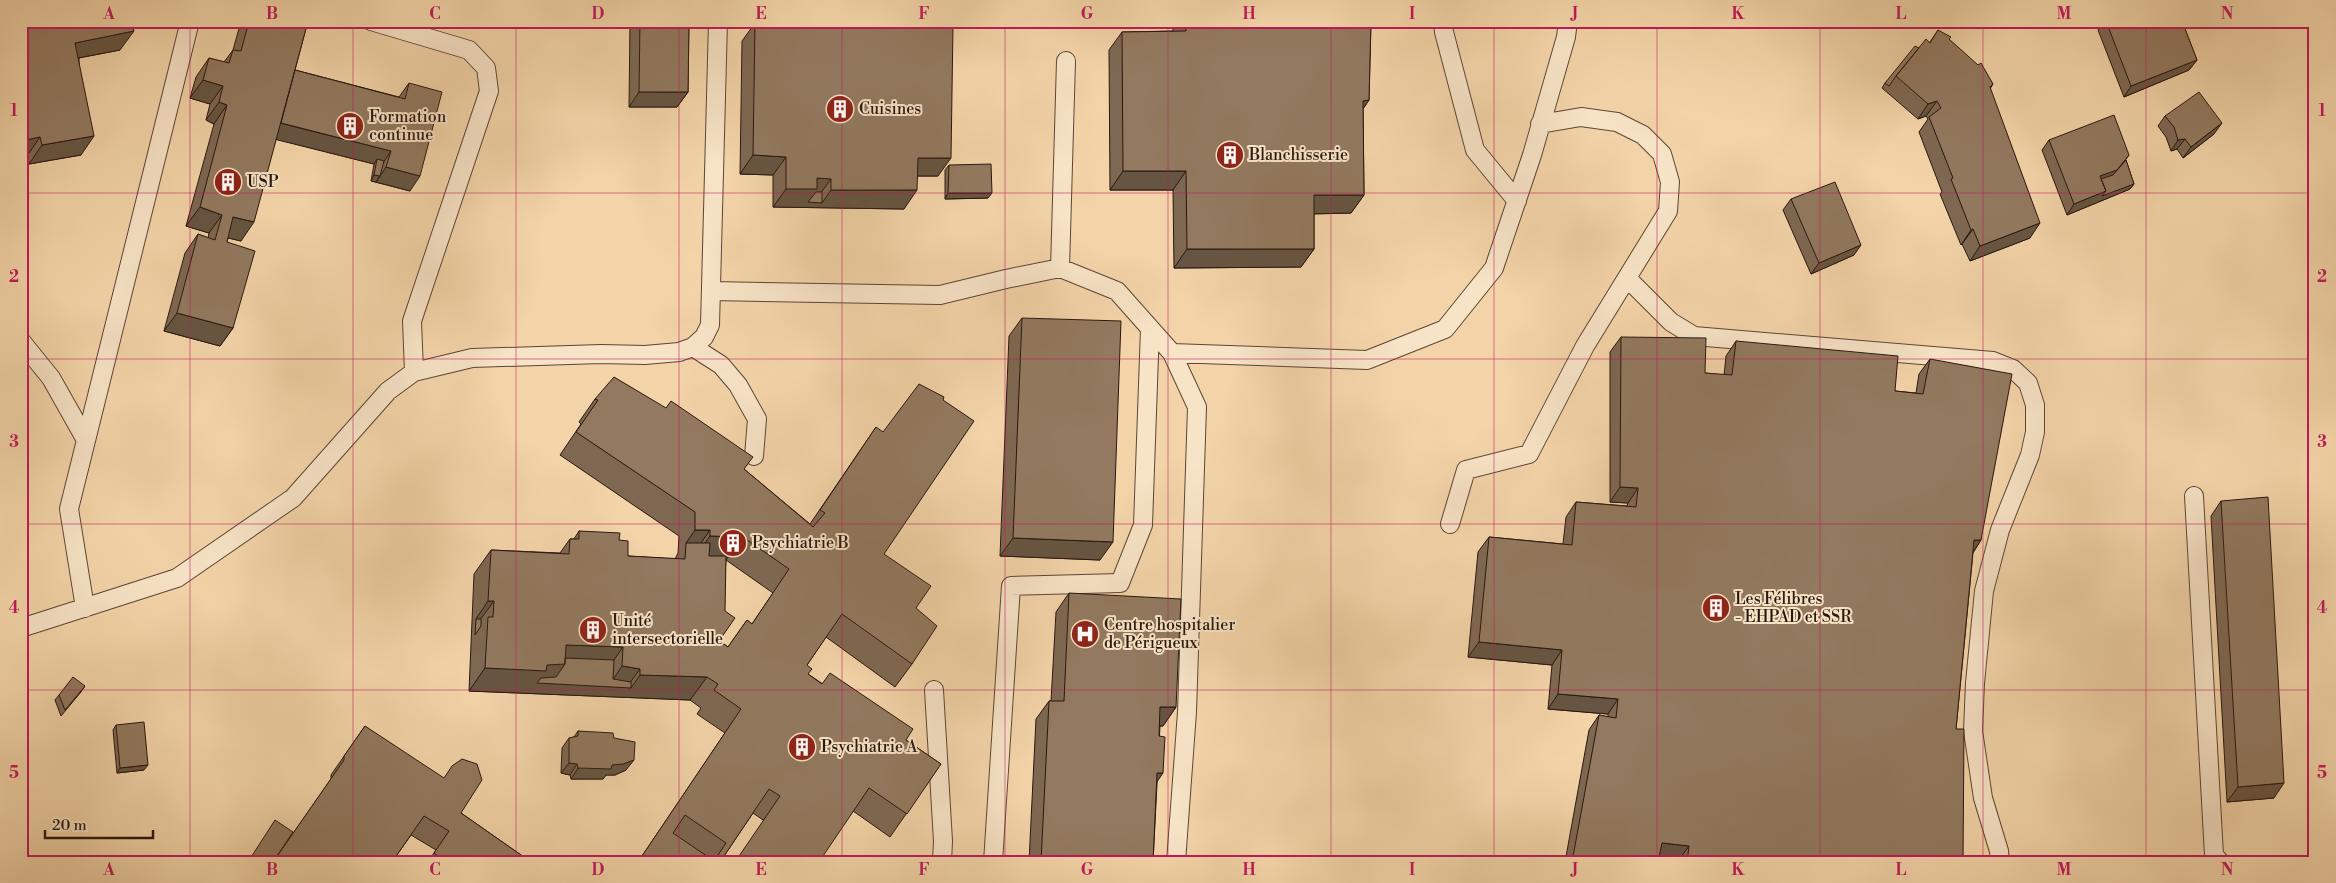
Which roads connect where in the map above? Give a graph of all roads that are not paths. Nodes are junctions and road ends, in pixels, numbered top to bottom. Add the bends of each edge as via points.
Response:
1 (190, 21) edge
2 (371, 21) edge
3 (718, 21) edge
4 (1443, 21) edge
5 (1568, 21) edge
6 (1066, 61) dead end
7 (1540, 124) junction
8 (1517, 201) junction
9 (1060, 268) junction
10 (1627, 278) junction
11 (711, 291) junction
12 (1150, 328) junction
13 (21, 341) edge
14 (693, 347) junction
15 (1172, 353) junction
16 (414, 372) junction
17 (86, 440) junction
18 (754, 456) edge
19 (2194, 496) dead end
20 (1450, 524) dead end
21 (85, 608) junction
22 (21, 628) edge
23 (934, 690) dead end
24 (942, 862) edge
25 (993, 862) edge
26 (1176, 862) edge
27 (2000, 862) edge
28 (2220, 862) edge

1 - 17 lane
2 - 16 lane via 469,50 486,68 489,91 412,321
3 - 11 lane
4 - 8 lane via 1475,150
5 - 7 lane
6 - 9 lane
7 - 8 lane
7 - 10 lane via 1581,117 1617,122 1643,135 1662,154 1670,182 1668,211
8 - 15 lane via 1494,268 1445,329 1366,360
9 - 11 lane via 940,295
9 - 12 lane via 1117,291
10 - 20 lane via 1585,346 1529,454 1466,470
10 - 27 lane via 1671,322 1694,336 1993,361 2013,369 2028,383 2035,405 2035,432 2030,455 2000,530 1984,590 1975,683 1973,731 1983,798
11 - 14 lane via 710,325 704,337
12 - 15 lane
12 - 25 lane via 1144,525 1120,583 1011,586
13 - 17 lane via 51,378
14 - 16 lane via 679,352 645,355 472,358
14 - 18 lane via 721,365 738,385 752,410 757,419
15 - 26 lane via 1197,407 1187,712
16 - 21 lane via 388,391 293,498 178,578
17 - 21 lane via 68,509
19 - 28 lane via 2214,855
21 - 22 lane
23 - 24 lane

